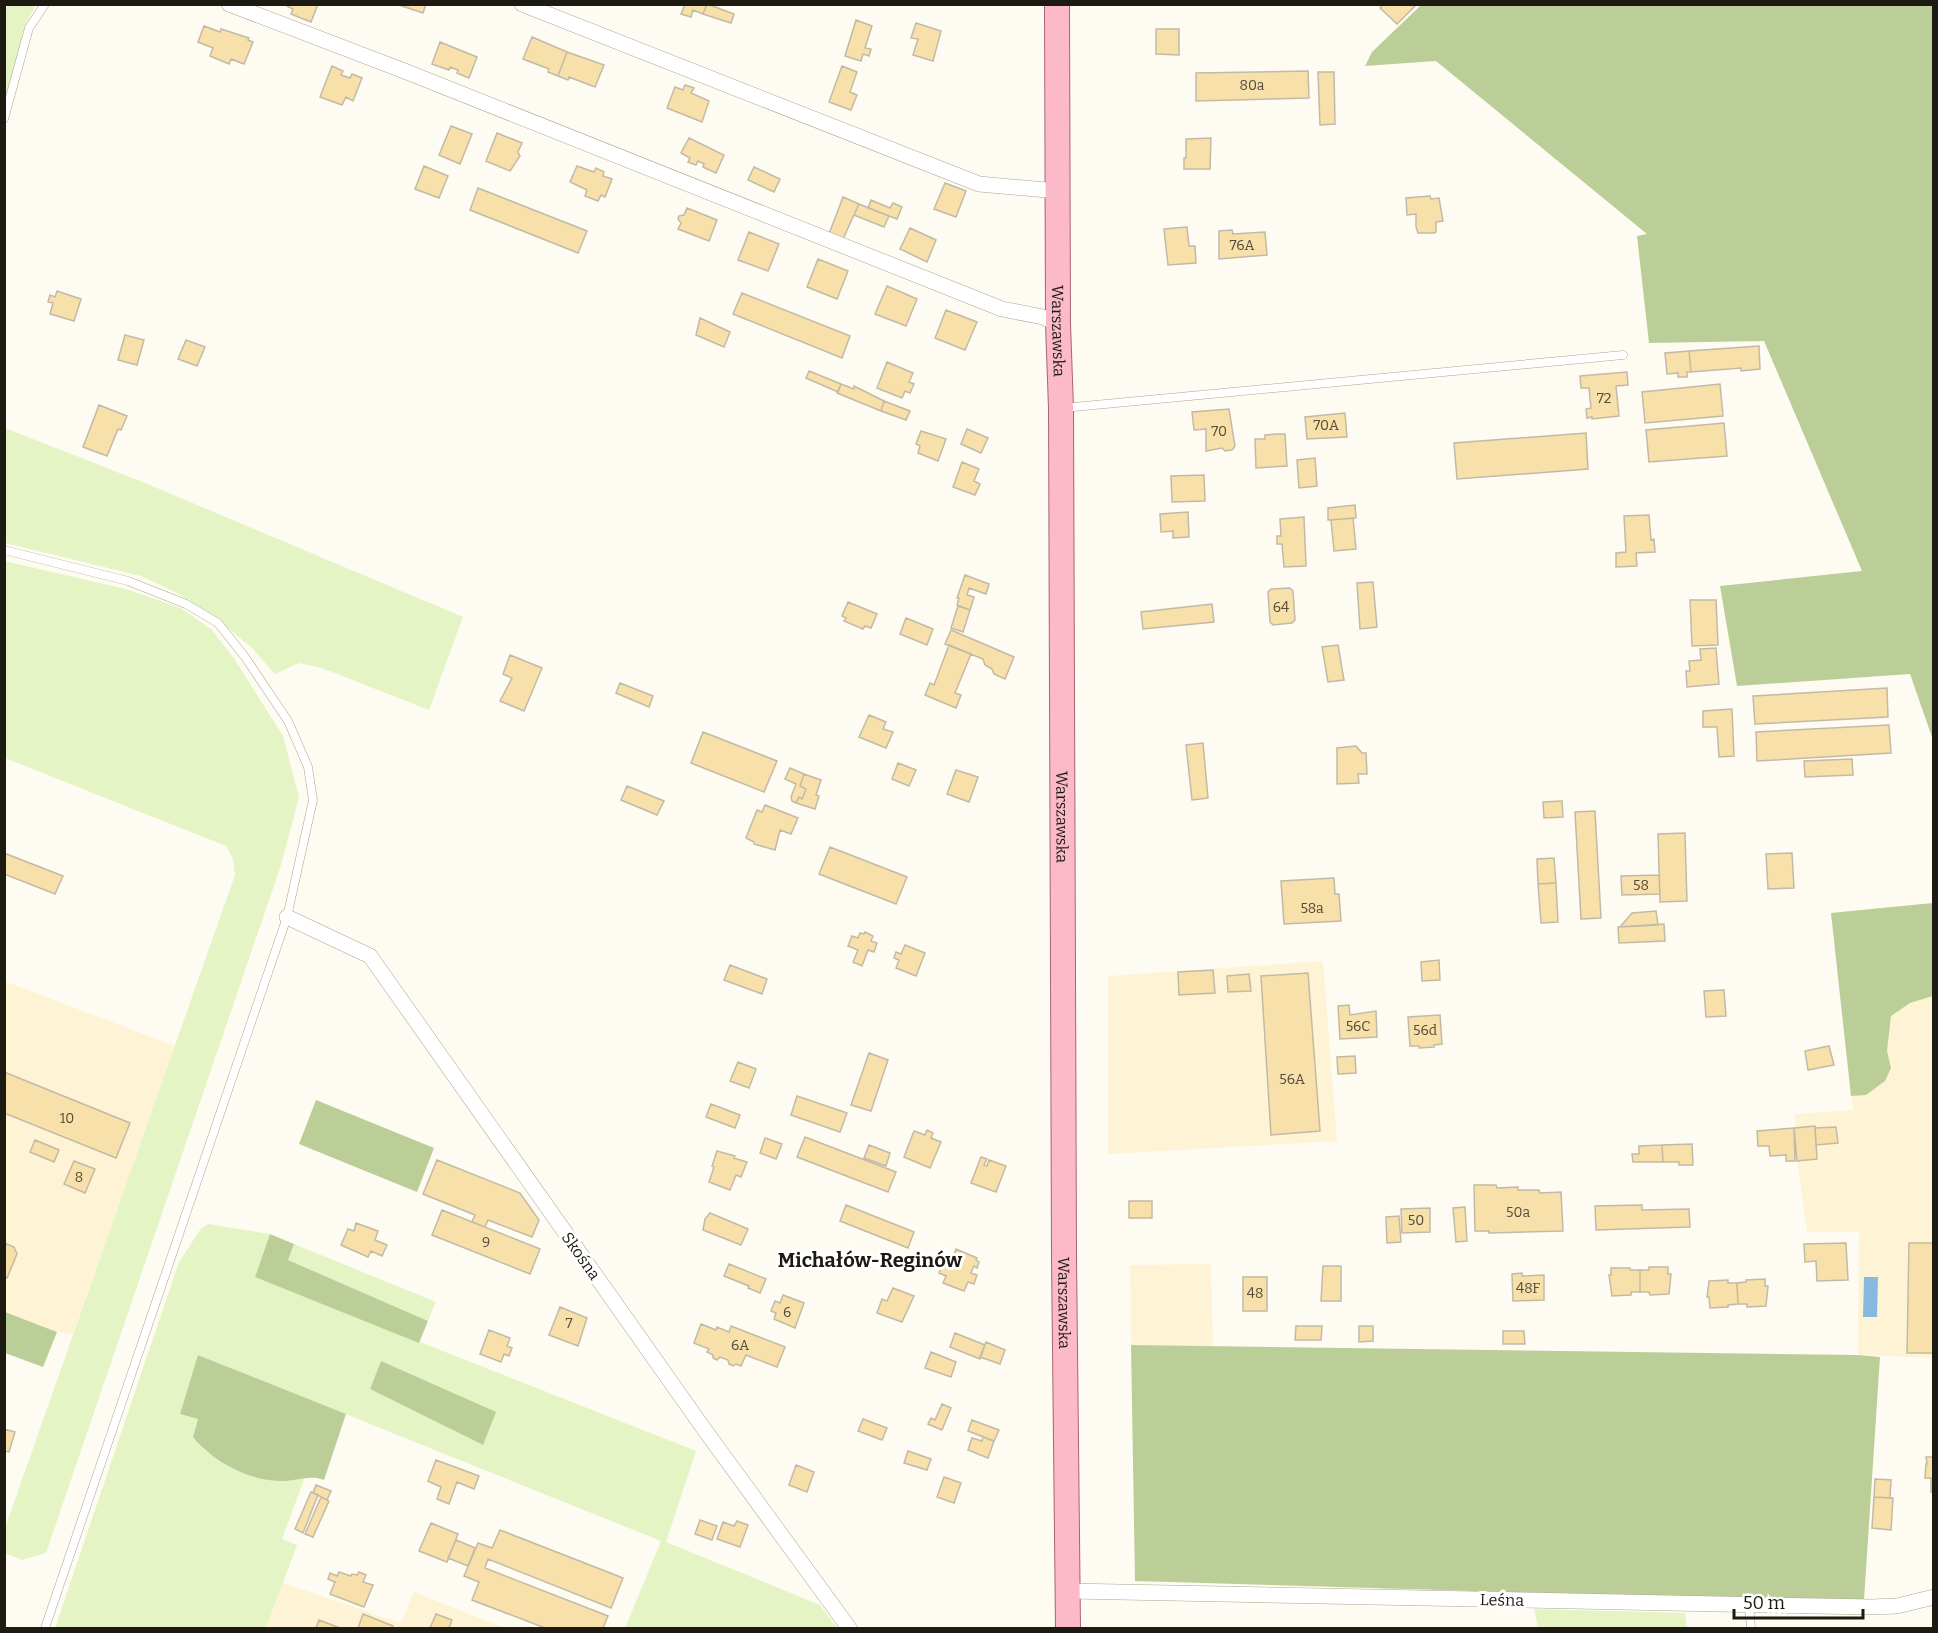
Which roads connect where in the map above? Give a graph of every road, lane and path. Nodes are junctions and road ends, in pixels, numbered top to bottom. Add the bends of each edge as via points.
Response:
1 (45, 4) edge
2 (229, 4) edge
3 (522, 4) edge
4 (1057, 4) edge
5 (4, 119) edge
6 (1058, 191) junction
7 (1058, 324) junction
8 (1623, 355) dead end
9 (1061, 408) junction
10 (4, 550) edge
11 (287, 918) junction
12 (1069, 1590) junction
13 (1934, 1597) edge
14 (1749, 1605) junction
15 (45, 1629) edge
16 (849, 1629) edge
17 (1068, 1629) edge
18 (1751, 1629) edge

1 - 5 lane via 29,28
2 - 7 street via 1002,309
3 - 6 street via 979,184
4 - 6 main road, Warszawska
6 - 7 main road, Warszawska
7 - 9 main road, Warszawska
8 - 9 lane
9 - 12 main road, Warszawska
10 - 11 lane via 128,581 186,604 218,623 245,657 288,721 308,767 313,800
11 - 15 lane
11 - 16 street, Skośna via 370,956
12 - 14 street, Leśna
12 - 17 main road, Warszawska
13 - 14 street, Leśna via 1897,1606
14 - 18 lane

